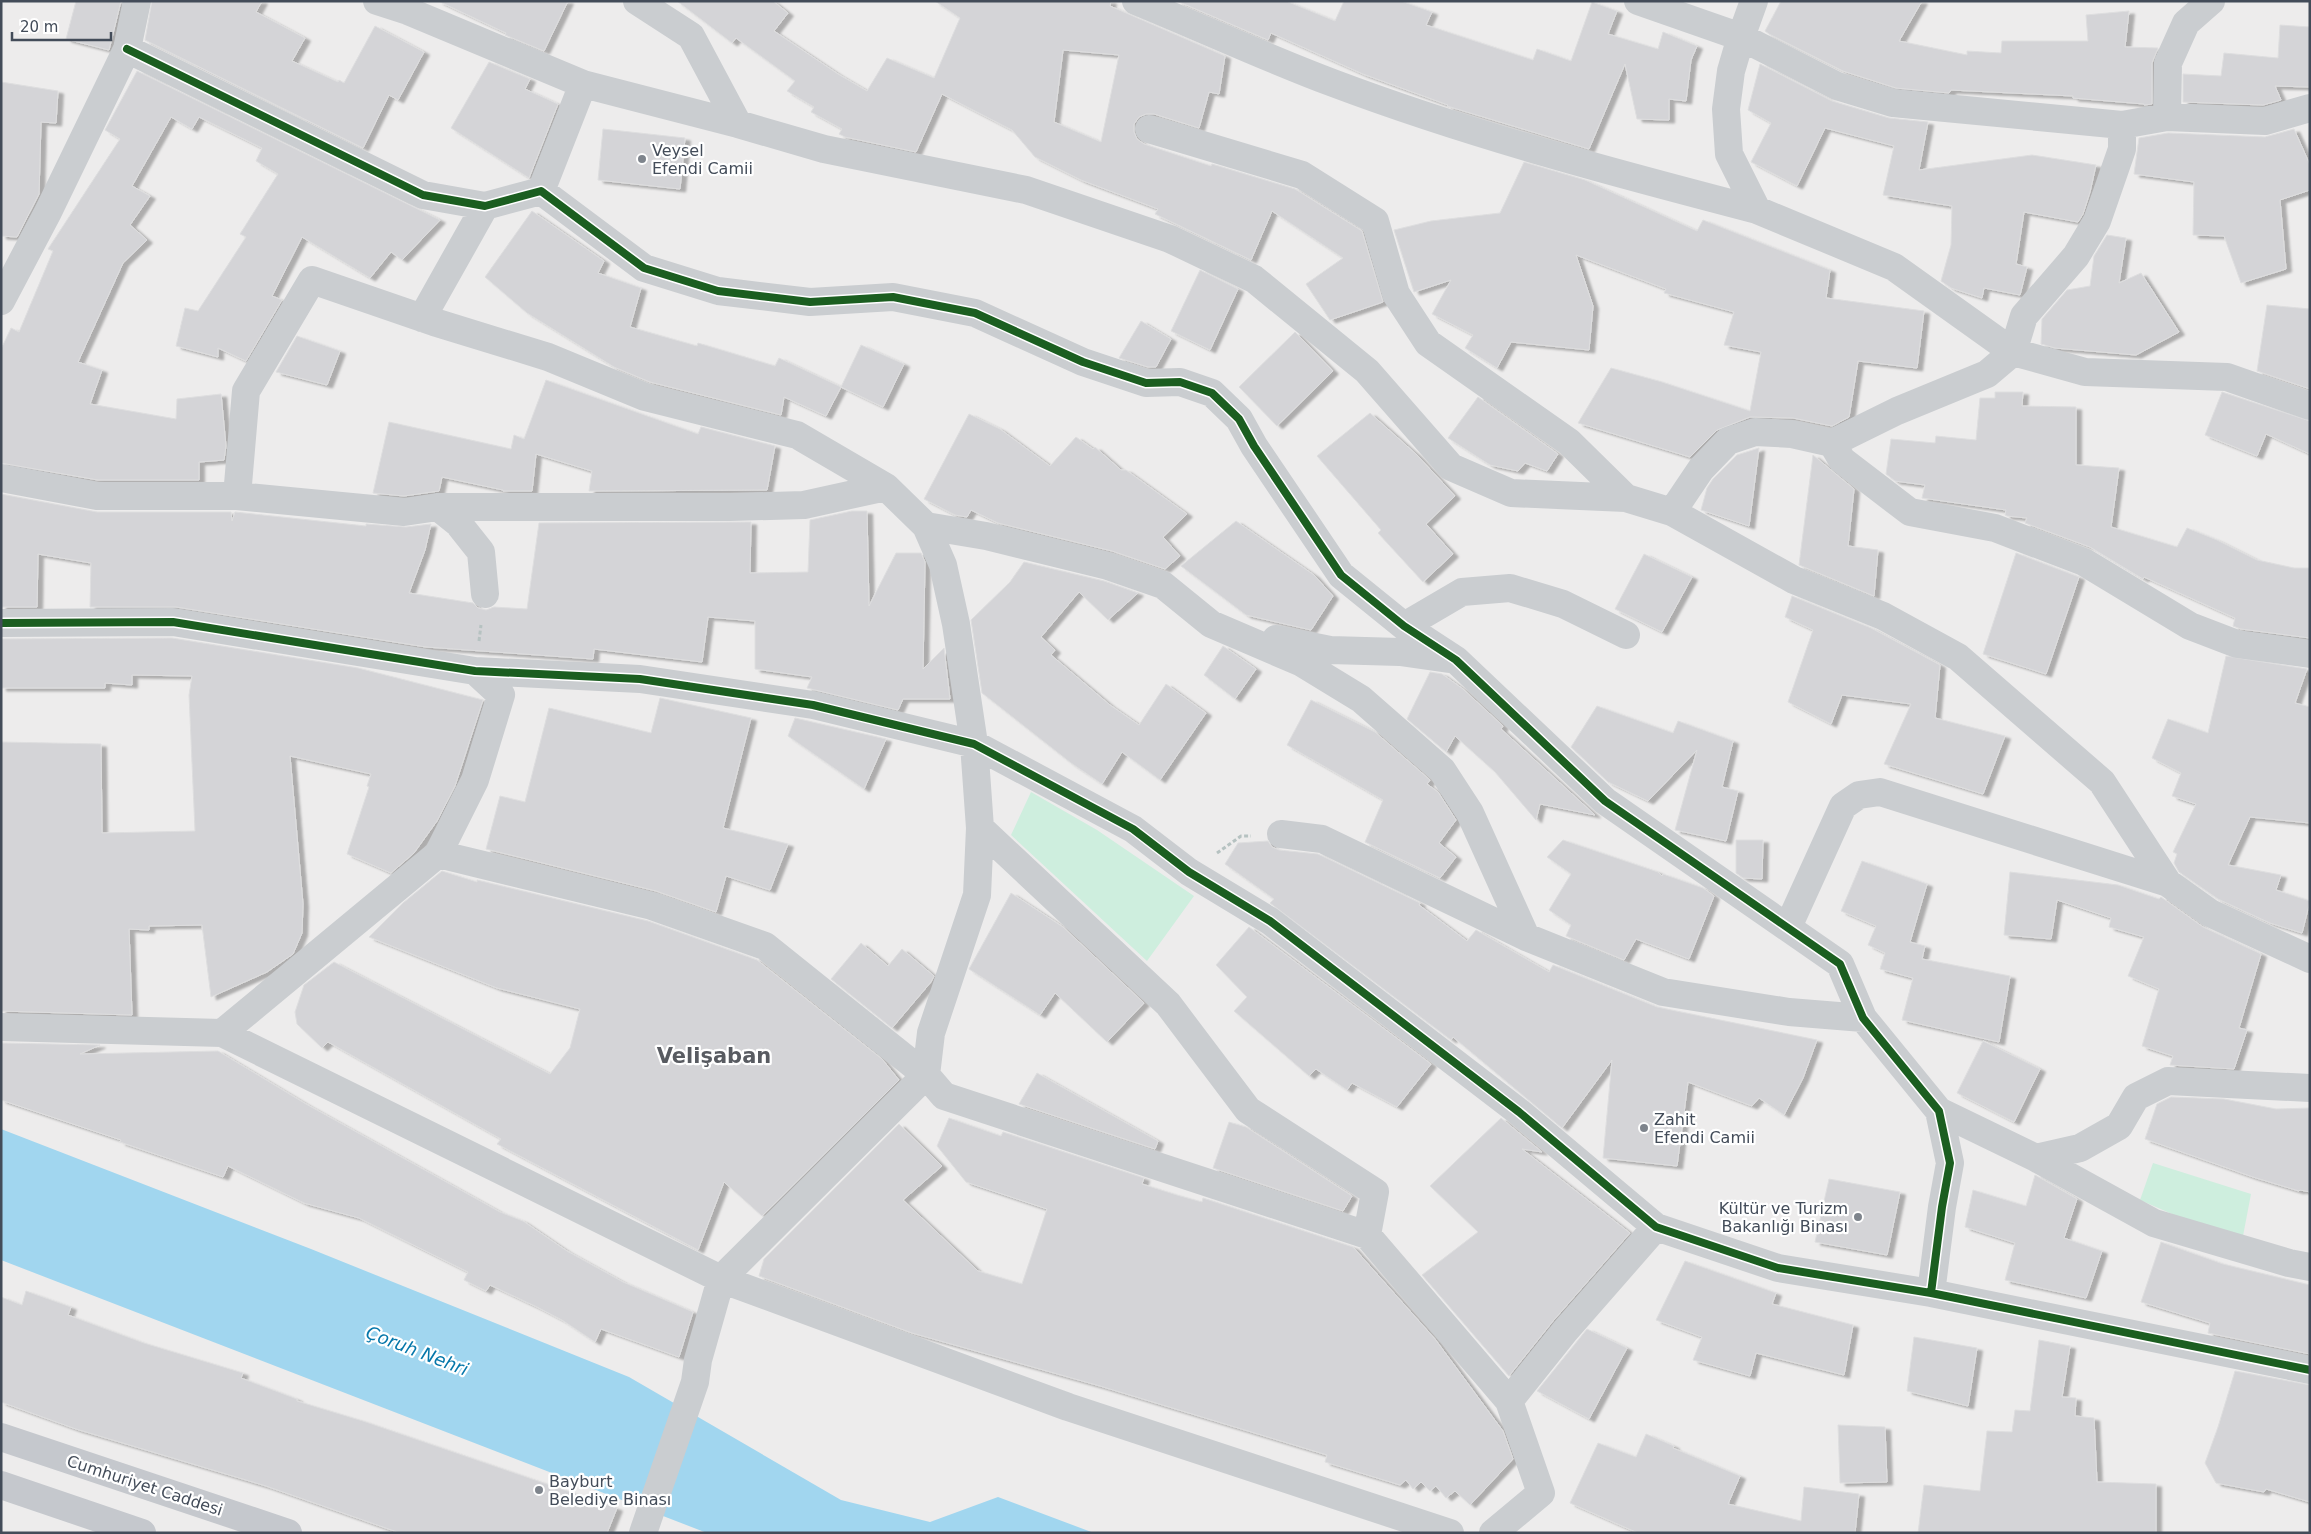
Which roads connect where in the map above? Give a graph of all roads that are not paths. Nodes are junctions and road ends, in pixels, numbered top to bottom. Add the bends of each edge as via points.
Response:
1 (137, 1) edge
2 (377, 1) edge
3 (637, 1) edge
4 (1136, 1) edge
5 (1638, 1) edge
6 (1754, 1) edge
7 (2211, 1) edge
8 (1741, 37) junction
9 (127, 49) junction
10 (583, 84) junction
11 (2310, 108) edge
12 (2167, 117) junction
13 (738, 124) junction
14 (2122, 125) junction
15 (1149, 129) dead end
16 (540, 191) junction
17 (485, 206) junction
18 (1758, 210) junction
19 (1, 302) edge
20 (422, 318) junction
21 (2013, 352) junction
22 (2310, 406) edge
23 (1832, 443) junction
24 (1, 478) edge
25 (886, 487) junction
26 (238, 496) junction
27 (1626, 498) junction
28 (438, 507) junction
29 (1672, 512) junction
30 (926, 526) junction
31 (485, 594) road end
32 (1, 624) edge
33 (1211, 624) junction
34 (1404, 626) junction
35 (1626, 635) dead end
36 (2310, 654) edge
37 (1456, 660) junction
38 (474, 671) junction
39 (974, 744) junction
40 (980, 828) junction
41 (1282, 834) road end
42 (438, 854) junction
43 (2168, 883) junction
44 (1788, 927) junction
45 (1526, 937) junction
46 (2310, 959) edge
47 (1863, 1018) junction
48 (1, 1027) edge
49 (222, 1034) junction
50 (926, 1076) junction
51 (2310, 1088) edge
52 (1939, 1111) junction
53 (2036, 1158) junction
54 (1656, 1227) junction
55 (1367, 1235) junction
56 (2310, 1267) edge
57 (722, 1279) junction
58 (1931, 1293) junction
59 (2310, 1370) edge
60 (1509, 1401) junction
61 (1, 1437) edge
62 (1, 1485) edge
63 (142, 1533) edge
64 (288, 1533) edge
65 (643, 1533) edge
66 (1450, 1533) edge
67 (1493, 1533) edge

1 - 9 street
2 - 10 street
3 - 13 street via 691,36
4 - 18 street via 1332,83 1447,122 1554,155
5 - 8 street
6 - 8 street
7 - 12 street via 2186,23 2168,63
8 - 14 street via 1837,86 1893,103
8 - 18 street via 1731,71 1726,109 1729,154
9 - 17 street via 423,195
9 - 19 street
10 - 13 street
10 - 16 street
11 - 12 street via 2264,121
12 - 14 street
13 - 27 street via 824,149 1026,190 1170,239 1254,279 1367,372 1451,467 1511,493
14 - 21 street via 2122,149 2097,221 2076,256 2024,316
15 - 27 street via 1302,175 1375,221 1396,294 1428,342 1569,442
16 - 17 street
16 - 34 street via 644,268 708,288 810,302 893,297 975,313 1083,362 1146,383 1180,382 1212,393 1239,419 1341,575
17 - 20 street
18 - 21 street via 1894,267
20 - 25 street via 548,357 645,398 797,435
20 - 26 street via 312,280 246,391
21 - 22 street via 2085,372 2227,377
21 - 23 street via 1987,374 1897,411
23 - 29 street via 1792,434 1755,432 1728,441 1701,469
23 - 36 street via 1842,460 1910,512 1995,528 2084,562 2190,626 2237,644
24 - 26 street via 97,496
25 - 28 street via 804,505
25 - 30 street
26 - 28 street via 404,512
27 - 29 street
28 - 31 street via 458,524 481,552
29 - 43 street via 1794,580 1883,616 1958,658 2102,782
30 - 33 street via 1108,566 1163,585
30 - 39 street via 943,565
32 - 38 street via 174,622
33 - 37 street via 1330,650 1400,652
33 - 45 street via 1302,663 1361,699 1442,770 1470,812
34 - 35 street via 1462,592 1510,588 1564,604
34 - 37 street
37 - 44 street via 1605,801
38 - 39 street via 640,679 813,704
38 - 42 street via 501,695 475,780
39 - 40 street
39 - 54 street via 1133,829 1190,872 1270,921 1519,1112
40 - 50 street via 977,895 932,1033
40 - 55 street via 1168,1004 1248,1110 1375,1192
41 - 45 street via 1322,839
42 - 49 street
42 - 50 street via 652,906 765,946
43 - 44 street via 1880,792 1859,795 1843,806
43 - 46 street via 2210,913
44 - 47 street via 1840,964
45 - 47 street via 1663,992 1789,1012
47 - 52 street
48 - 49 street
49 - 57 street
50 - 55 street via 944,1096
50 - 57 street
51 - 53 street via 2168,1081 2136,1096 2119,1126 2080,1148
52 - 53 street
52 - 58 street via 1950,1163
53 - 56 street via 2154,1223
54 - 58 street via 1778,1268
54 - 60 street
55 - 60 street
57 - 65 street via 698,1360 695,1382
57 - 66 street via 1068,1407
58 - 59 street
60 - 67 street via 1541,1493
61 - 64 main road, Cumhuriyet Caddesi
62 - 63 main road

